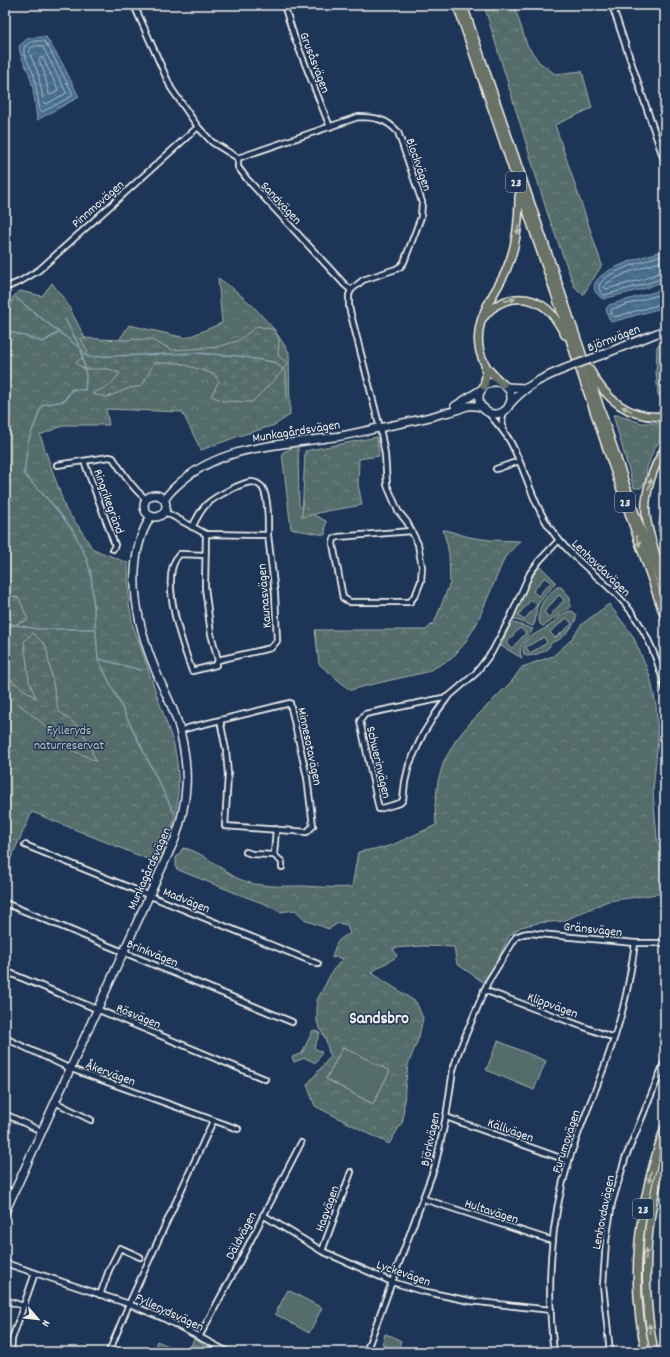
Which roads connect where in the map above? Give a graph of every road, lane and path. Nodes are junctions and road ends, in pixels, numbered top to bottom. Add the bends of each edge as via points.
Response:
1 (134, 5) edge
2 (284, 5) edge
3 (457, 5) edge
4 (463, 5) edge
5 (612, 5) edge
6 (198, 127) junction
7 (330, 127) junction
8 (663, 150) edge
9 (238, 158) junction
10 (665, 163) edge
11 (519, 190) junction
12 (5, 288) edge
13 (351, 290) junction
14 (480, 322) junction
15 (665, 330) edge
16 (579, 356) junction
17 (485, 364) junction
18 (505, 385) junction
19 (483, 388) junction
20 (526, 388) junction
21 (506, 408) junction
22 (485, 410) junction
23 (444, 413) junction
24 (665, 416) edge
25 (380, 428) junction
26 (505, 432) junction
27 (665, 448) edge
28 (84, 461) junction
29 (519, 461) junction
30 (57, 465) dead end
31 (496, 469) dead end
32 (146, 499) junction
33 (165, 499) junction
34 (165, 512) junction
35 (151, 516) junction
36 (192, 527) junction
37 (411, 531) junction
38 (206, 534) junction
39 (268, 535) junction
40 (559, 540) junction
41 (113, 549) dead end
42 (205, 555) junction
43 (665, 590) edge
44 (665, 594) edge
45 (665, 618) edge
46 (218, 660) junction
47 (665, 689) edge
48 (448, 698) junction
49 (220, 720) junction
50 (180, 731) junction
51 (276, 830) junction
52 (25, 845) dead end
53 (246, 852) dead end
54 (274, 855) junction
55 (282, 867) dead end
56 (149, 895) junction
57 (5, 903) edge
58 (518, 935) joint
59 (635, 943) junction
60 (665, 944) edge
61 (124, 952) junction
62 (318, 964) dead end
63 (5, 971) edge
64 (484, 990) junction
65 (97, 1010) junction
66 (292, 1022) dead end
67 (5, 1038) edge
68 (614, 1038) junction
69 (665, 1061) edge
70 (71, 1069) junction
71 (265, 1079) dead end
72 (55, 1102) junction
73 (5, 1114) edge
74 (446, 1117) junction
75 (91, 1120) dead end
76 (213, 1120) junction
77 (665, 1127) edge
78 (238, 1129) dead end
79 (41, 1131) junction
80 (301, 1143) dead end
81 (665, 1153) edge
82 (664, 1159) edge
83 (569, 1161) junction
84 (351, 1172) dead end
85 (5, 1189) edge
86 (14, 1193) junction
87 (424, 1198) junction
88 (5, 1212) edge
89 (263, 1215) junction
90 (553, 1241) junction
91 (322, 1250) junction
92 (140, 1257) dead end
93 (5, 1263) edge
94 (35, 1273) junction
95 (392, 1282) junction
96 (100, 1295) junction
97 (5, 1300) edge
98 (129, 1304) junction
99 (23, 1306) junction
100 (551, 1310) junction
101 (642, 1328) junction
102 (199, 1336) junction
103 (11, 1352) edge
104 (109, 1352) edge
105 (228, 1352) edge
106 (366, 1352) edge
107 (554, 1352) edge
108 (610, 1352) edge
109 (641, 1352) edge
110 (646, 1352) edge
111 (654, 1352) edge

1 - 6 street via 171,88
2 - 7 street, Grusåsvägen
3 - 11 main road, 23
4 - 16 main road, 23
5 - 8 street
6 - 9 street via 212,142
6 - 12 street, Pinnmovägen via 39,270
7 - 9 street, Blockvägen
7 - 13 street, Blockvägen via 358,117 373,117 390,124 398,132 422,202 421,217 401,266 363,280
8 - 10 street
9 - 13 street, Sandvägen via 238,167 247,179
11 -> 14 main road via 518,226 514,249 507,270
11 - 16 main road, 23
13 - 25 street via 349,307
14 -> 16 main road via 500,303 515,298 531,300 547,309
14 - 17 main road via 478,344
15 - 20 street, Björnvägen, bridge via 569,367
24 -> 16 main road via 635,413 618,405 606,394
16 - 44 main road, 23
16 -> 45 main road, 23
17 - 18 main road
17 - 19 main road
18 - 19 street via 494,382
18 - 20 street
18 - 21 street via 511,396
19 - 22 street via 480,399
19 - 23 street, Munkagårdsvägen
20 - 21 street
21 - 22 street via 498,413
21 - 26 street, Lenhovdavägen via 502,421
22 - 23 street, Munkagårdsvägen via 466,405
22 - 26 street, Lenhovdavägen
23 - 25 street, Munkagårdsvägen
25 - 33 street, Munkagårdsvägen via 242,451 220,458 187,477
25 - 37 street via 388,485 398,511
26 - 29 street, Lenhovdavägen
43 -> 27 main road via 646,515 648,490 653,472
28 - 30 street, Ringrikegränd
28 - 32 street, Ringrikegränd via 113,458 130,484
28 - 41 street, Ringrikegränd via 115,545
29 - 31 street
29 - 40 street, Lenhovdavägen via 538,506
32 - 33 street via 157,494
32 - 35 street via 144,509
33 - 34 street
34 - 35 street via 160,516
34 - 36 street
35 - 50 street, Munkagårdsvägen via 138,552 136,606 144,640
36 - 38 street
36 - 39 street, Kaunasvägen via 202,510 212,500 252,482 262,487 265,495
37 - 37 street via 418,544 422,567 421,581 410,602 350,602 343,598 334,539
38 - 39 street
38 - 42 street
39 - 46 street, Kaunasvägen via 277,641 271,648
40 - 47 street, Lenhovdavägen via 618,596 636,619 653,652
40 - 48 street, Schwerinvägen via 530,573 492,652 475,674
42 - 46 street via 205,587
42 - 46 street, Kaunasvägen via 180,554 176,558 172,576 172,599 178,629 192,671 216,665
48 - 48 street, Schwerinvägen via 365,714 362,717 360,721 380,808 404,800 407,773 416,747 432,718
49 - 50 street, Minnesotavägen
49 - 51 street, Minnesotavägen via 228,775 225,826
49 - 51 street, Minnesotavägen via 290,703 307,777 313,826 307,832
50 - 56 street, Munkagårdsvägen via 187,782 185,802 175,839
51 - 54 street
52 - 56 street, Madvägen
53 - 54 street
54 - 55 street via 282,862
56 - 61 street, Munkagårdsvägen
56 - 62 street, Madvägen
57 - 61 street, Brinkvägen
58 - 59 street, Gränsvägen via 536,934
58 - 64 street, Björkvägen
59 - 60 street, Gränsvägen
59 - 68 street, Furumovägen via 625,1000
61 - 65 street, Munkagårdsvägen
61 - 66 street, Brinkvägen
63 - 65 street, Rösvägen
64 - 68 street, Klippvägen
64 - 74 street, Björkvägen via 453,1070
65 - 70 street, Munkagårdsvägen
65 - 71 street, Rösvägen
67 - 70 street, Åkervägen
68 - 83 street, Furumovägen
69 - 108 street, Lenhovdavägen via 625,1159 612,1203 603,1285
70 - 72 street, Munkagårdsvägen
70 - 76 street, Åkervägen
72 - 75 street
72 - 79 street, Munkagårdsvägen
73 - 79 street
74 - 83 street, Källvägen
74 - 87 street, Björkvägen via 436,1166
76 - 78 street, Åkervägen
76 - 98 street
77 -> 101 main road, 23 via 652,1169 640,1229 638,1267
79 - 86 street, Munkagårdsvägen
80 - 89 street, Däldvägen
81 - 82 main road, 23
111 -> 82 main road, 23 via 648,1314 646,1255 652,1202
83 - 90 street, Furumovägen
84 - 91 street, Hagvägen
85 - 86 street
86 - 88 street, Munkagårdsvägen
87 - 90 street, Hultavägen
87 - 95 street, Björkvägen
89 - 91 street, Lyckevägen
89 - 102 street, Däldvägen
90 - 100 street, Furumovägen
91 - 95 street, Lyckevägen
92 - 96 street via 120,1248
93 - 94 street, Fyllerydsvägen
94 - 96 street, Fyllerydsvägen
94 - 99 street
95 - 100 street, Lyckevägen via 470,1301
95 - 106 street, Björkvägen
96 - 98 street, Fyllerydsvägen
97 - 99 street
98 - 102 street, Fyllerydsvägen
98 - 104 street
99 - 103 street via 12,1340
100 - 107 street, Furumovägen
101 - 109 main road
101 - 110 main road, 23
102 - 105 street, Fyllerydsvägen

